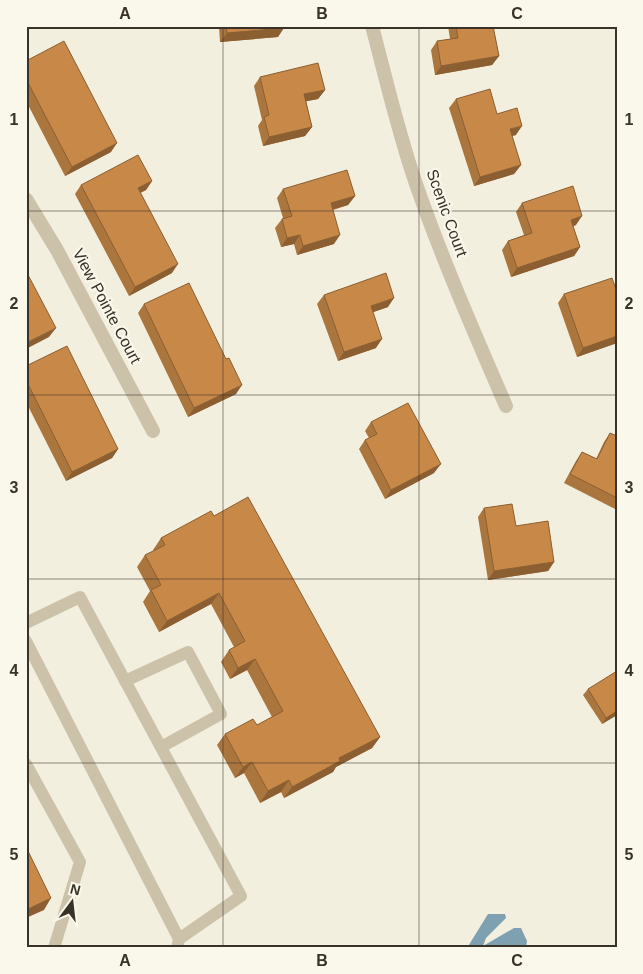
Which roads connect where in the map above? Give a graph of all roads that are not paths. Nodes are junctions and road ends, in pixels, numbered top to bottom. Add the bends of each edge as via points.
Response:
1 (372, 26) edge
2 (26, 199) edge
3 (506, 406) dead end
4 (153, 431) dead end
5 (26, 623) edge
6 (26, 641) edge
7 (125, 681) junction
8 (161, 747) junction
9 (26, 764) edge
10 (178, 943) edge
11 (54, 948) edge

1 - 3 street, Scenic Court via 416,183
2 - 4 street, View Pointe Court via 57,250
5 - 7 lane via 80,597
6 - 10 lane
7 - 8 lane
7 - 8 lane via 188,652 222,714
8 - 10 lane via 241,896
9 - 11 lane via 80,862

